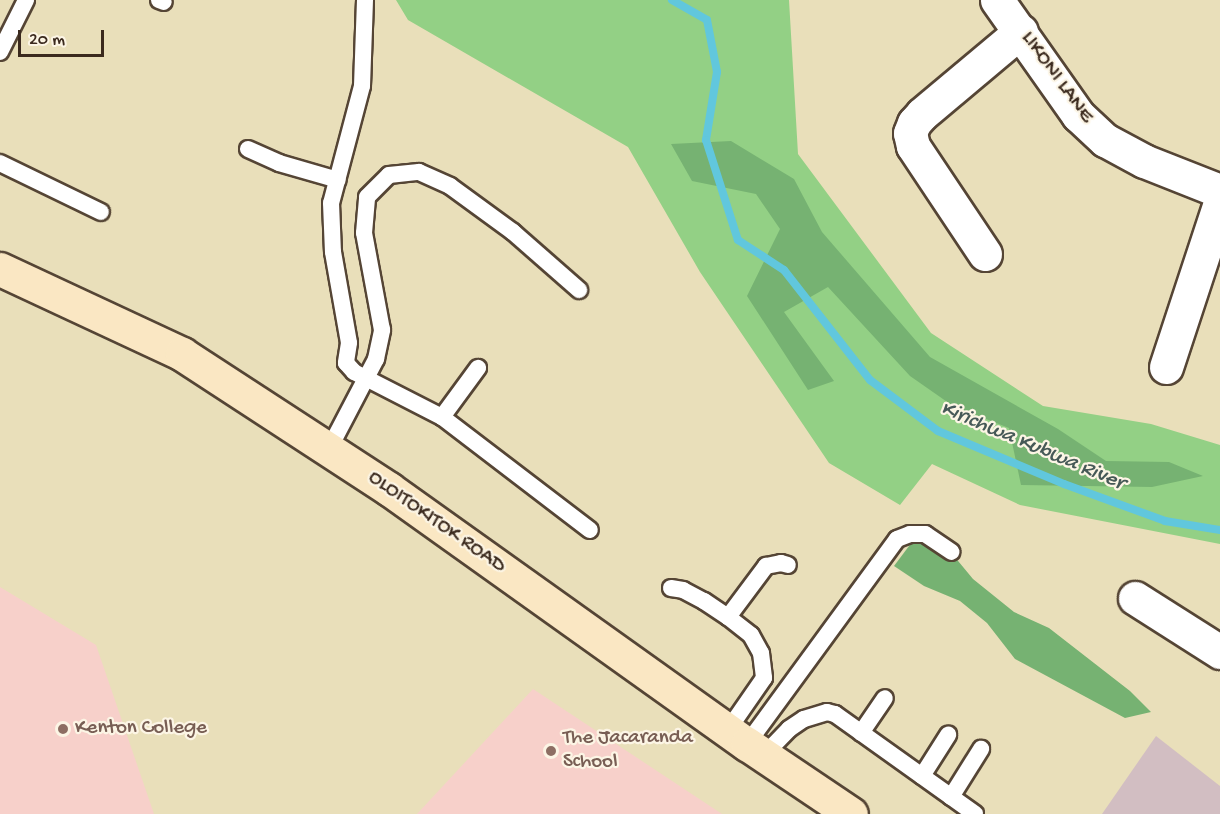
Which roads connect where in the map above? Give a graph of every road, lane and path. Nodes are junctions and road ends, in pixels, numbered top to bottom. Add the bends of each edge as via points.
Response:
1 (26, 0) edge
2 (365, 0) edge
3 (998, 0) edge
4 (1022, 31) junction
5 (0, 52) edge
6 (248, 149) dead end
7 (0, 164) edge
8 (338, 180) junction
9 (1220, 191) edge
10 (1220, 203) edge
11 (100, 212) dead end
12 (985, 254) dead end
13 (0, 268) edge
14 (579, 291) dead end
15 (1166, 367) dead end
16 (478, 368) dead end
17 (366, 378) junction
18 (442, 417) junction
19 (329, 449) junction
20 (590, 530) dead end
21 (952, 552) dead end
22 (788, 565) dead end
23 (671, 588) dead end
24 (1135, 598) dead end
25 (728, 617) junction
26 (1220, 652) edge
27 (885, 698) dead end
28 (861, 733) junction
29 (948, 735) dead end
30 (746, 743) junction
31 (981, 749) dead end
32 (922, 776) junction
33 (951, 797) junction
34 (851, 814) edge
35 (975, 814) edge

1 - 5 lane
2 - 8 lane via 362,86
3 - 4 street, LIKONI LANE
4 - 9 street, LIKONI LANE via 1078,115 1105,140 1144,161
4 - 12 street via 922,114 910,133 913,146
6 - 8 lane via 279,163
7 - 11 lane
8 - 17 lane via 330,203 333,252 349,343 346,363
10 - 15 street
13 - 19 main road, OLOITOKITOK ROAD via 182,354
14 - 17 lane via 513,232 450,186 419,172 389,176 367,197 364,233 382,330 376,359
16 - 18 lane
17 - 18 lane
17 - 19 lane
18 - 20 lane
19 - 30 main road, OLOITOKITOK ROAD
21 - 30 lane via 925,534 897,539
22 - 25 lane via 766,566
23 - 25 lane via 682,590
24 - 26 street
25 - 30 lane via 751,634 761,653 764,678
27 - 28 lane
28 - 30 lane via 835,714 813,715 789,729
28 - 32 lane
29 - 32 lane
30 - 34 main road, OLOITOKITOK ROAD
31 - 33 lane
32 - 33 lane
33 - 35 lane

